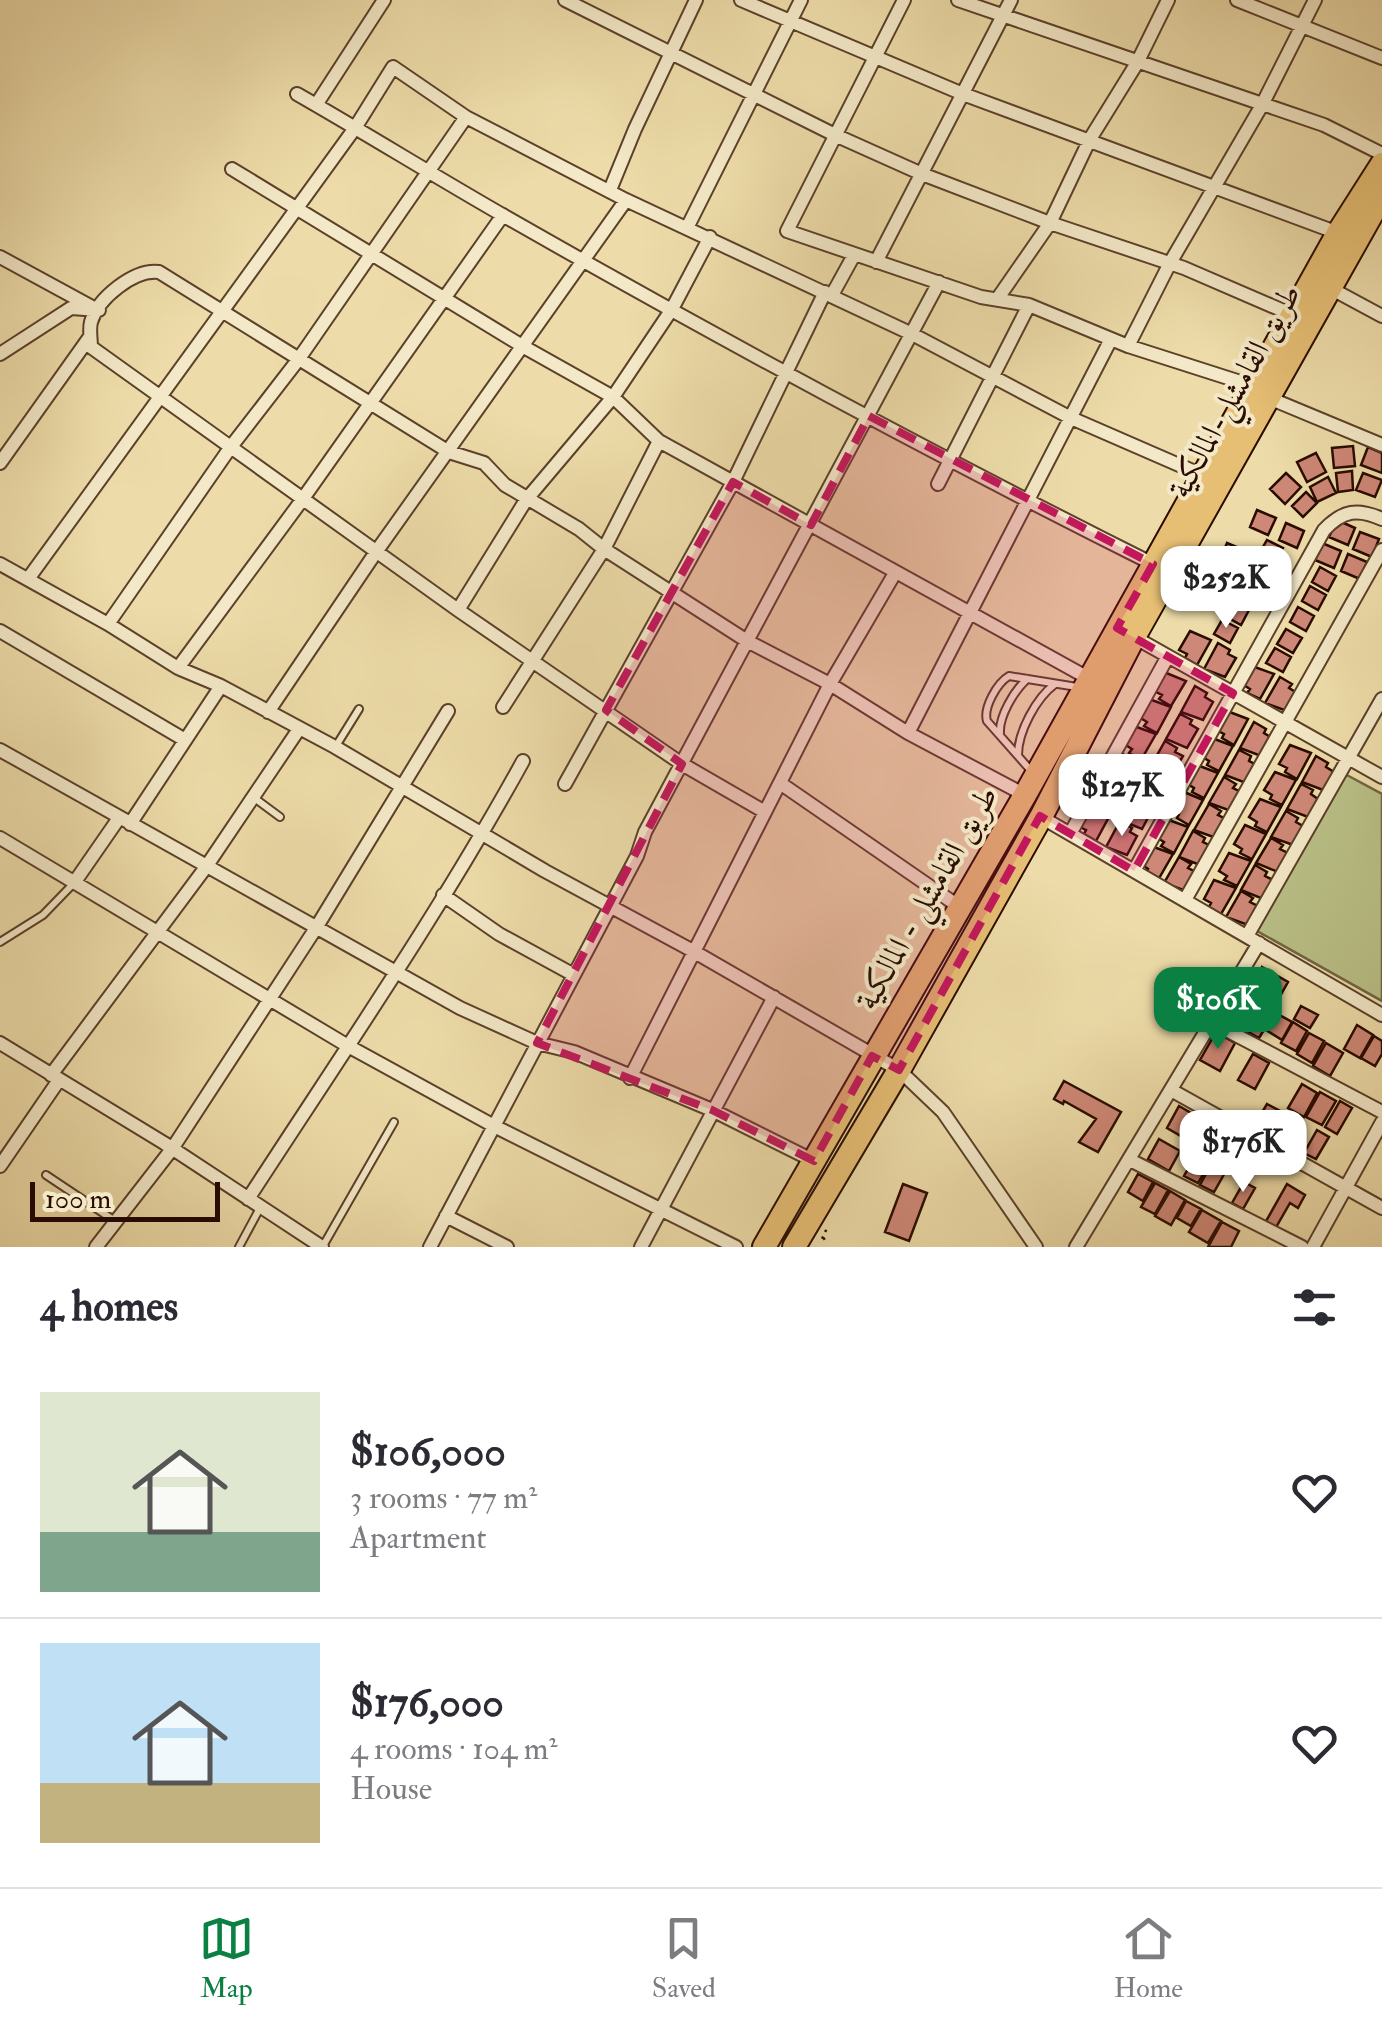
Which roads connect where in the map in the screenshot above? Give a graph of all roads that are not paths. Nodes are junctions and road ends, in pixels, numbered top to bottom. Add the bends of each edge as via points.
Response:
1 (384, 0) edge
2 (566, 0) edge
3 (696, 0) edge
4 (741, 0) edge
5 (801, 0) edge
6 (904, 0) edge
7 (958, 0) edge
8 (1011, 0) edge
9 (1168, 0) edge
10 (1237, 0) edge
11 (1315, 0) edge
12 (1003, 16) junction
13 (790, 22) junction
14 (1301, 24) junction
15 (671, 52) junction
16 (874, 58) junction
17 (1382, 58) edge
18 (1136, 63) junction
19 (297, 94) dead end
20 (963, 94) junction
21 (754, 95) junction
22 (316, 105) junction
23 (1262, 105) junction
24 (466, 118) junction
25 (355, 128) junction
26 (836, 135) junction
27 (1090, 139) junction
28 (1382, 154) edge
29 (1382, 164) edge
30 (232, 169) dead end
31 (431, 171) junction
32 (922, 174) junction
33 (1214, 185) junction
34 (610, 190) junction
35 (1382, 196) edge
36 (626, 200) junction
37 (294, 209) junction
38 (504, 216) junction
39 (1050, 223) junction
40 (688, 226) junction
41 (1338, 232) junction
42 (710, 238) junction
43 (372, 255) junction
44 (854, 255) junction
45 (0, 257) edge
46 (585, 260) junction
47 (876, 262) junction
48 (1170, 263) junction
49 (939, 282) junction
50 (1330, 288) junction
51 (829, 294) junction
52 (444, 297) junction
53 (998, 298) junction
54 (1029, 305) junction
55 (672, 309) junction
56 (99, 310) junction
57 (221, 311) junction
58 (1292, 315) junction
59 (1382, 316) edge
60 (912, 334) junction
61 (91, 336) junction
62 (1111, 339) junction
63 (1128, 346) junction
64 (524, 347) junction
65 (0, 354) edge
66 (298, 360) junction
67 (786, 371) junction
68 (994, 376) junction
69 (1261, 392) junction
70 (159, 396) junction
71 (613, 397) junction
72 (368, 403) junction
73 (869, 416) junction
74 (1070, 418) junction
75 (659, 441) junction
76 (1382, 446) edge
77 (230, 448) junction
78 (448, 452) junction
79 (952, 459) junction
80 (0, 463) edge
81 (1202, 476) junction
82 (732, 482) junction
83 (938, 484) dead end
84 (302, 500) junction
85 (526, 500) junction
86 (1028, 501) junction
87 (1382, 520) edge
88 (811, 525) junction
89 (604, 549) junction
90 (1382, 550) edge
91 (376, 552) junction
92 (0, 564) edge
93 (1153, 564) junction
94 (895, 573) junction
95 (28, 579) junction
96 (672, 591) junction
97 (458, 610) junction
98 (969, 614) junction
99 (108, 624) junction
100 (0, 631) edge
101 (1134, 637) junction
102 (747, 641) junction
103 (1168, 656) junction
104 (533, 660) junction
105 (178, 668) junction
106 (1094, 677) junction
107 (1028, 679) junction
108 (830, 684) junction
109 (1056, 684) junction
110 (221, 686) junction
111 (1233, 693) junction
112 (1382, 699) edge
113 (503, 708) dead end
114 (359, 709) dead end
115 (606, 710) junction
116 (268, 712) junction
117 (448, 712) dead end
118 (1285, 722) junction
119 (299, 729) junction
120 (908, 733) junction
121 (1000, 736) junction
122 (185, 740) junction
123 (335, 747) junction
124 (0, 750) edge
125 (1018, 756) junction
126 (1347, 757) junction
127 (524, 761) dead end
128 (682, 764) junction
129 (1382, 777) edge
130 (565, 784) dead end
131 (780, 784) junction
132 (402, 788) junction
133 (1024, 796) junction
134 (252, 797) junction
135 (764, 812) junction
136 (280, 817) dead end
137 (125, 820) junction
138 (1037, 823) junction
139 (1070, 834) junction
140 (482, 835) junction
141 (0, 838) edge
142 (206, 867) junction
143 (1134, 871) junction
144 (74, 883) junction
145 (443, 896) junction
146 (1185, 900) junction
147 (610, 906) junction
148 (961, 908) junction
149 (316, 928) junction
150 (158, 933) junction
151 (1253, 940) junction
152 (0, 942) edge
153 (693, 951) junction
154 (397, 973) junction
155 (574, 975) junction
156 (774, 997) junction
157 (269, 1000) junction
158 (1382, 1014) edge
159 (1213, 1023) junction
160 (0, 1043) edge
161 (538, 1043) junction
162 (348, 1046) junction
163 (872, 1056) junction
164 (899, 1070) junction
165 (55, 1077) junction
166 (630, 1078) junction
167 (1171, 1090) junction
168 (712, 1110) junction
169 (1382, 1112) edge
170 (394, 1122) dead end
171 (1382, 1122) edge
172 (494, 1126) junction
173 (172, 1149) junction
174 (1130, 1160) junction
175 (814, 1161) junction
176 (0, 1166) edge
177 (46, 1174) dead end
178 (1344, 1188) junction
179 (248, 1198) junction
180 (261, 1207) junction
181 (662, 1208) junction
182 (1382, 1208) edge
183 (446, 1216) junction
184 (116, 1222) junction
185 (96, 1247) edge
186 (239, 1247) edge
187 (322, 1247) edge
188 (430, 1247) edge
189 (507, 1247) edge
190 (640, 1247) edge
191 (736, 1247) edge
192 (764, 1247) edge
193 (794, 1247) edge
194 (1036, 1247) edge
195 (1076, 1247) edge
196 (1302, 1247) edge
197 (1313, 1247) edge

1 - 22 street
2 - 15 street
3 - 15 street
4 - 13 street
5 - 13 street
6 - 16 street
7 - 12 street
8 - 12 street
9 - 18 street
10 - 14 street
11 - 14 street
12 - 18 street
12 - 20 street
13 - 16 street
13 - 21 street
14 - 17 street
14 - 23 street
15 - 21 street
15 - 34 street
16 - 20 street
16 - 26 street
18 - 23 street
18 - 27 street
19 - 22 street
20 - 27 street
20 - 32 street
21 - 26 street
21 - 40 street
22 - 25 street
23 - 28 street
23 - 33 street
24 - 25 street via 393,67
24 - 31 street
24 - 34 street
25 - 31 street
25 - 37 street
26 - 32 street
26 - 44 street via 787,231
27 - 33 street
27 - 39 street
29 - 41 highway, طريق القامشلي - المالكية
30 - 37 street
31 - 38 street
31 - 43 street
32 - 39 street
32 - 47 street
33 - 41 street
33 - 48 street
34 - 36 street
35 - 50 highway, طريق القامشلي-المالكية
36 - 40 street
36 - 46 street
37 - 43 street
37 - 57 street
38 - 46 street
38 - 52 street
39 - 48 street
39 - 53 street
40 - 42 street
41 - 58 highway, طريق القامشلي - المالكية
42 - 51 street
42 - 55 street
43 - 52 street
43 - 66 street
44 - 47 street
44 - 51 street
45 - 56 street
46 - 55 street
46 - 64 street
47 - 49 street
48 - 58 street
48 - 63 street
49 - 53 street
49 - 60 street
50 - 59 street
50 - 69 highway, طريق القامشلي-المالكية
51 - 60 street
51 - 67 street
52 - 64 street
52 - 72 street
53 - 54 street
54 - 62 street
54 - 68 street
55 - 67 street
55 - 71 street
56 - 57 street via 121,283 146,270
56 - 61 street
56 - 65 street via 70,308
57 - 66 street
57 - 70 street
58 - 69 highway, طريق القامشلي - المالكية
60 - 68 street
60 - 73 street
61 - 70 street via 91,347
61 - 80 street
62 - 63 street
62 - 74 street
63 - 69 street
64 - 71 street
64 - 78 street
66 - 72 street
66 - 77 street
67 - 73 street
67 - 82 street
68 - 74 street
68 - 79 street
69 - 76 street
69 - 81 highway, طريق القامشلي - المالكية
69 - 101 highway, طريق القامشلي-المالكية
70 - 77 street
70 - 95 street
71 - 75 street
71 - 85 street
72 - 78 street
72 - 84 street
73 - 79 street
73 - 88 street
74 - 81 street
74 - 86 street
75 - 82 street
75 - 89 street
77 - 84 street
77 - 99 street
78 - 85 street via 484,463
78 - 91 street
79 - 83 street
79 - 86 street
81 - 93 highway, طريق القامشلي - المالكية
82 - 88 street
82 - 96 street
84 - 91 street
84 - 105 street
85 - 89 street
85 - 97 street
86 - 93 street
86 - 98 street
87 - 111 street via 1351,511 1324,530
88 - 94 street
88 - 102 street
89 - 96 street
89 - 104 street
90 - 118 street
91 - 97 street
91 - 116 street
92 - 95 street
93 - 106 highway, طريق القامشلي - المالكية
94 - 98 street
94 - 108 street
95 - 99 street
96 - 102 street
96 - 115 street
97 - 104 street
98 - 106 street
98 - 120 street
99 - 105 street
100 - 122 street
101 - 103 street
101 - 106 highway, طريق القامشلي-المالكية
102 - 108 street
102 - 128 street
103 - 111 street
103 - 139 street
104 - 113 street
104 - 115 street
105 - 110 street
106 - 109 lane
106 - 133 highway, طريق القامشلي - المالكية
106 - 138 highway, طريق القامشلي-المالكية
107 - 109 lane
107 - 121 lane via 1001,721
107 - 121 lane via 1003,678 986,710
108 - 120 street
108 - 131 street
109 - 125 lane via 1020,738
110 - 116 street
110 - 122 street
111 - 118 street
111 - 143 street
112 - 126 street
114 - 123 lane
115 - 128 street
115 - 130 street
116 - 119 street
117 - 132 street
118 - 126 street
118 - 146 street
119 - 123 street
119 - 134 street
120 - 133 street
121 - 125 lane
122 - 137 street
123 - 132 street
124 - 137 street
125 - 133 lane
126 - 129 street
126 - 151 street
127 - 140 street
128 - 135 street
128 - 147 street
131 - 135 street
131 - 148 street
132 - 140 street
132 - 149 street
133 - 138 highway
133 - 148 highway, طريق القامشلي - المالكية
134 - 136 lane
134 - 142 street
135 - 153 street
137 - 142 street
137 - 144 street
138 - 139 street
138 - 164 highway, طريق القامشلي-المالكية
139 - 143 street
140 - 145 street
140 - 147 street
141 - 144 street
142 - 149 street
142 - 150 street
143 - 146 street
144 - 150 street
144 - 152 lane
145 - 154 street
145 - 155 street
146 - 151 street
147 - 153 street
147 - 155 street
148 - 163 highway, طريق القامشلي - المالكية
149 - 154 street
149 - 157 street
150 - 157 street
150 - 165 street
151 - 158 street
151 - 159 street
153 - 156 street
153 - 166 street
154 - 161 street
154 - 162 street
155 - 161 street
156 - 163 street
156 - 168 street
157 - 162 street
157 - 173 street
159 - 167 street
159 - 169 street
160 - 165 street
161 - 166 street
161 - 172 street
162 - 172 street
162 - 179 street
163 - 164 street
163 - 175 highway, طريق القامشلي - المالكية
164 - 193 highway, طريق القامشلي-المالكية
164 - 194 street via 943,1112
165 - 173 street
165 - 176 street
166 - 168 street
167 - 174 street
167 - 178 street
168 - 175 street
168 - 181 street
170 - 187 lane
171 - 178 street
172 - 181 street
172 - 183 street
173 - 179 street
173 - 184 street
174 - 195 street
174 - 196 street
175 - 192 highway, طريق القامشلي - المالكية
177 - 184 lane
178 - 182 street
178 - 197 street
179 - 180 street
180 - 186 lane
180 - 187 street
181 - 190 street
181 - 191 street
183 - 188 street
183 - 189 street
184 - 185 street

